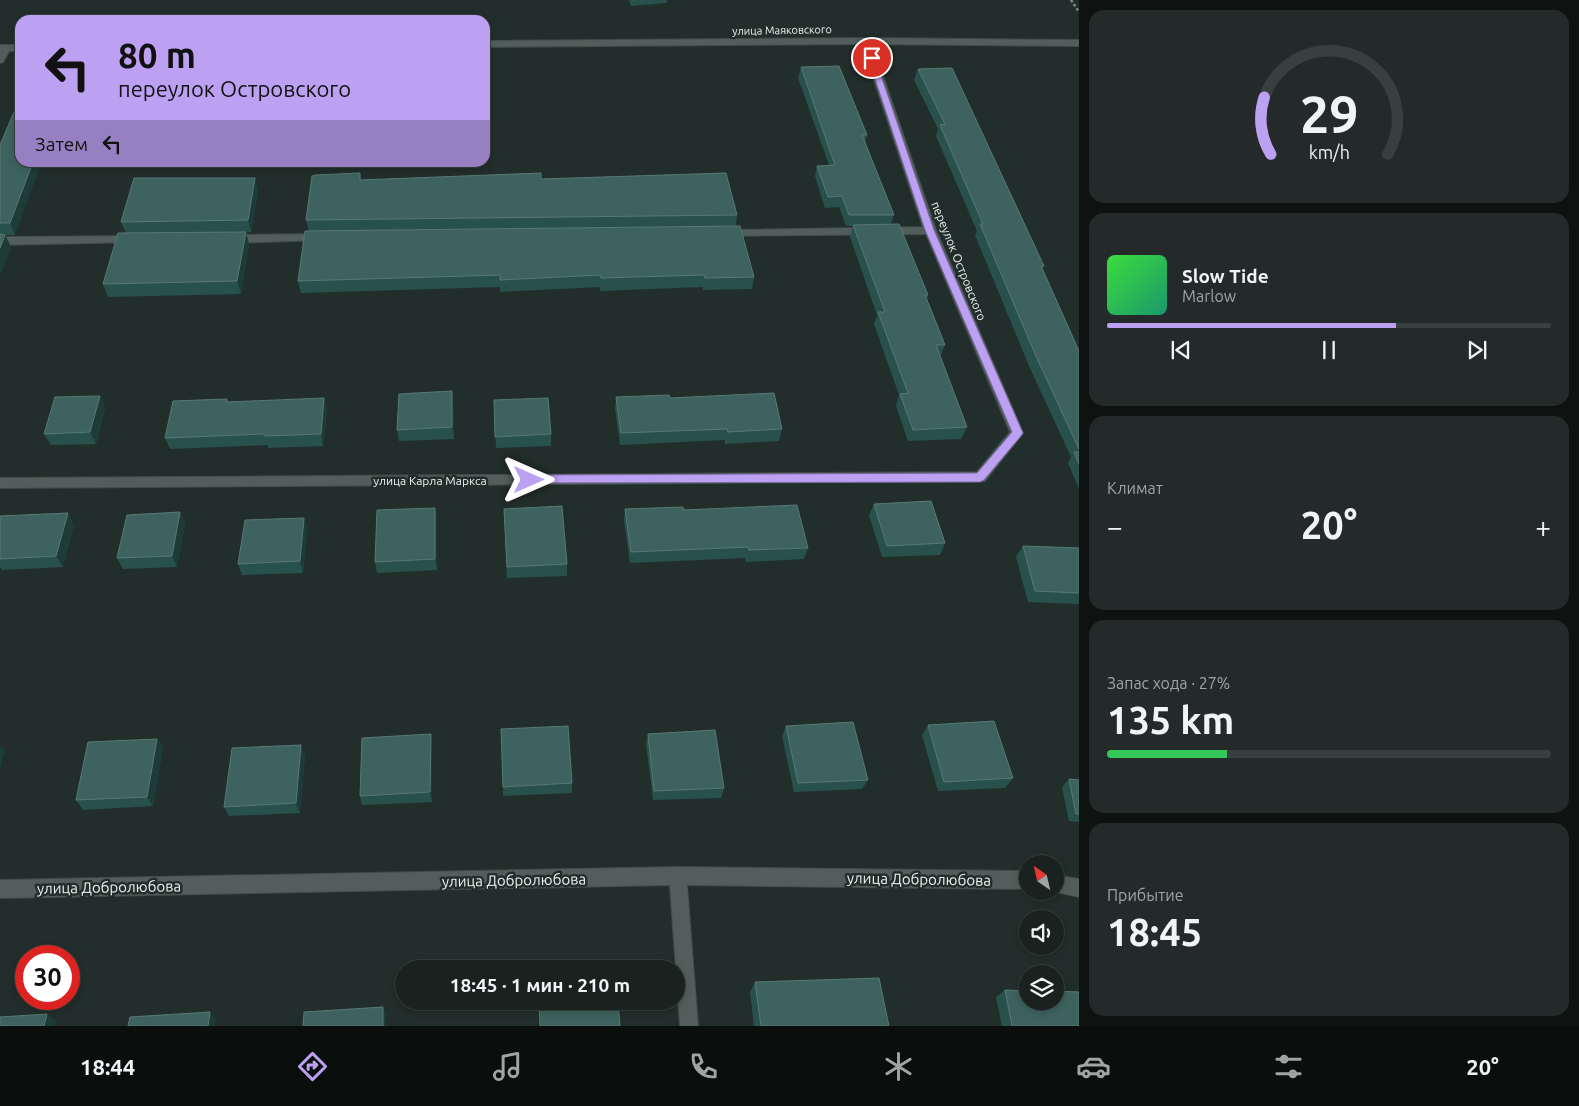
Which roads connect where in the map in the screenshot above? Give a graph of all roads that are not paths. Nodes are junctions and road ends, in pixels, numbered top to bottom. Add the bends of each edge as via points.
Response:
1 (866, 40) junction
2 (1079, 43) edge
3 (490, 44) edge
4 (3, 48) edge
5 (0, 60) edge
6 (930, 230) junction
7 (710, 233) edge
8 (330, 238) edge
9 (220, 239) edge
10 (150, 240) edge
11 (0, 241) edge
12 (980, 477) joint
13 (0, 482) edge
14 (678, 876) junction
15 (1019, 880) edge
16 (1064, 886) edge
17 (1079, 888) edge
18 (0, 889) edge
19 (689, 1026) edge

1 - 2 street, улица Маяковского
1 - 3 street, улица Маяковского
1 - 6 street, переулок Островского
4 - 5 street
6 - 7 street
6 - 12 street, переулок Островского via 1018,433
8 - 9 street
10 - 11 street
12 - 13 street, улица Карла Маркса
14 - 15 street, улица Добролюбова
14 - 18 street, улица Добролюбова
14 - 19 street
16 - 17 street

